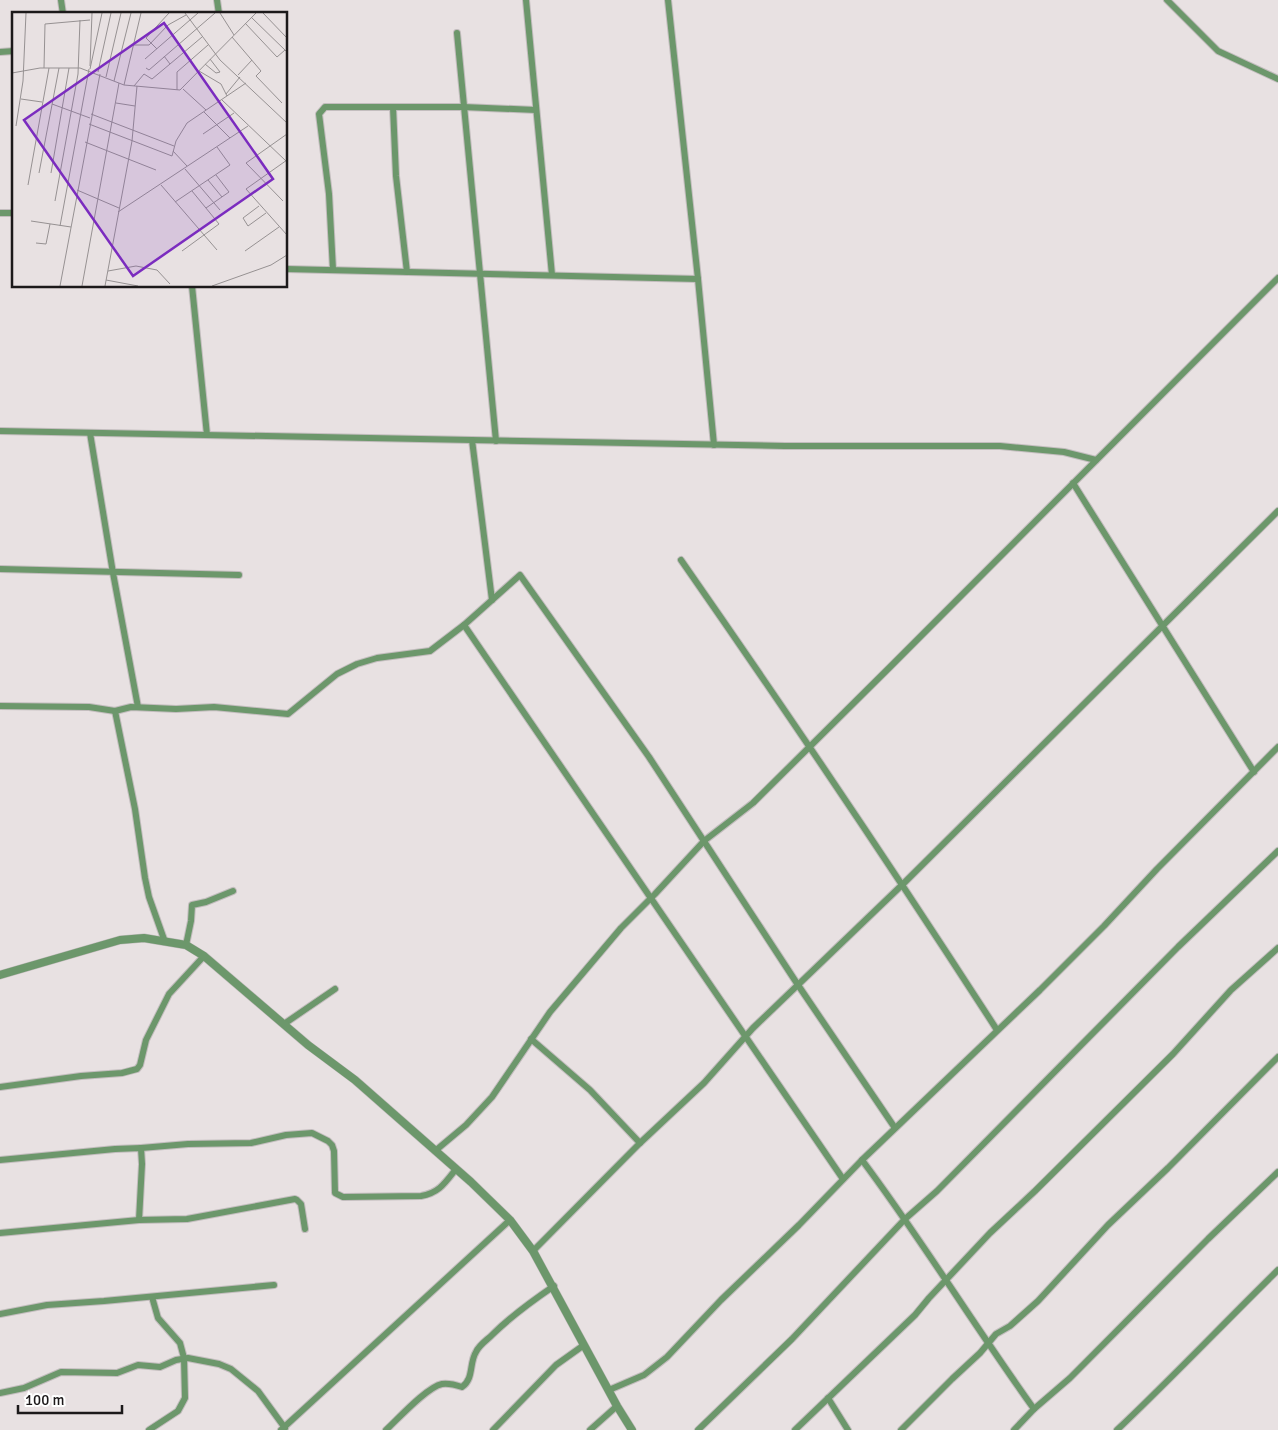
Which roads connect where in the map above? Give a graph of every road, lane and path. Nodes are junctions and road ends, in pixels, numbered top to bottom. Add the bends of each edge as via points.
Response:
1 (526, 0) edge
2 (668, 0) edge
3 (1168, 0) edge
4 (457, 33) dead end
5 (1278, 79) edge
6 (393, 106) junction
7 (463, 107) junction
8 (536, 110) junction
9 (288, 269) edge
10 (333, 270) junction
11 (407, 272) junction
12 (479, 273) junction
13 (552, 275) junction
14 (1278, 278) edge
15 (698, 279) junction
16 (192, 288) edge
17 (0, 431) edge
18 (90, 433) junction
19 (207, 435) junction
20 (472, 440) junction
21 (496, 441) junction
22 (714, 445) junction
23 (1096, 460) junction
24 (1073, 483) junction
25 (1278, 511) edge
26 (681, 560) dead end
27 (0, 570) edge
28 (112, 572) junction
29 (239, 575) dead end
30 (492, 600) junction
31 (464, 625) junction
32 (1163, 625) junction
33 (0, 706) edge
34 (138, 707) junction
35 (115, 711) junction
36 (810, 746) junction
37 (1278, 747) edge
38 (1254, 772) junction
39 (704, 841) junction
40 (1278, 851) edge
41 (903, 884) junction
42 (233, 890) dead end
43 (651, 898) junction
44 (165, 942) junction
45 (186, 945) junction
46 (1278, 948) edge
47 (204, 956) junction
48 (0, 975) edge
49 (798, 985) junction
50 (335, 989) dead end
51 (284, 1024) junction
52 (997, 1030) junction
53 (745, 1036) junction
54 (531, 1039) junction
55 (1278, 1056) edge
56 (0, 1087) edge
57 (895, 1128) junction
58 (640, 1143) junction
59 (140, 1148) junction
60 (435, 1151) junction
61 (0, 1160) edge
62 (862, 1160) junction
63 (456, 1169) junction
64 (1278, 1172) edge
65 (843, 1179) junction
66 (905, 1219) junction
67 (139, 1220) junction
68 (510, 1220) junction
69 (304, 1229) dead end
70 (0, 1233) edge
71 (533, 1251) junction
72 (1278, 1270) edge
73 (946, 1282) junction
74 (274, 1285) dead end
75 (554, 1286) junction
76 (152, 1297) junction
77 (0, 1314) edge
78 (989, 1342) junction
79 (584, 1345) junction
80 (184, 1358) junction
81 (609, 1390) junction
82 (0, 1393) edge
83 (828, 1398) junction
84 (617, 1406) junction
85 (1034, 1409) junction
86 (283, 1429) edge
87 (149, 1430) edge
88 (386, 1430) edge
89 (493, 1430) edge
90 (590, 1430) edge
91 (632, 1430) edge
92 (698, 1430) edge
93 (795, 1430) edge
94 (848, 1430) edge
95 (901, 1430) edge
96 (1014, 1430) edge
97 (1117, 1430) edge

1 - 8 street
2 - 15 street
3 - 5 street via 1218,51
4 - 7 street
6 - 7 street
6 - 10 street via 324,106 319,114 329,194
6 - 11 street via 396,176
7 - 8 street
7 - 12 street
8 - 13 street
9 - 10 street
10 - 11 street
11 - 12 street
12 - 13 street
12 - 21 street
13 - 15 street
14 - 23 street
15 - 22 street
16 - 19 street
17 - 18 street
18 - 19 street
18 - 28 street
19 - 20 street
20 - 21 street
20 - 30 street
21 - 22 street
22 - 23 street via 1000,446 1064,452
23 - 24 street
24 - 32 street
24 - 36 street
25 - 32 street
26 - 36 street
27 - 28 street
28 - 29 street
28 - 34 street
30 - 31 street
30 - 39 street via 520,575
31 - 34 street via 430,651 376,658 337,674 288,714 214,707
31 - 43 street
32 - 38 street
32 - 41 street
33 - 35 street via 89,707
34 - 35 street
35 - 44 street via 149,897
36 - 39 street via 752,803
36 - 41 street
37 - 38 street
38 - 52 street
39 - 43 street
39 - 49 street
40 - 66 street via 1178,947 937,1191
41 - 49 street
41 - 52 street
42 - 45 street via 192,905
43 - 53 street
43 - 54 street via 621,928
44 - 45 street
44 - 48 street via 144,938 120,940
45 - 47 street
46 - 73 street via 1231,990 1173,1054 990,1233
47 - 51 street
47 - 56 street via 169,994 146,1040 137,1069
49 - 53 street
49 - 57 street
50 - 51 street
51 - 60 street via 355,1080
52 - 57 street
53 - 58 street via 704,1083
53 - 65 street
54 - 58 street via 590,1090
54 - 60 street via 492,1097
55 - 78 street via 1108,1225 1038,1301
57 - 62 street
58 - 71 street
59 - 61 street
59 - 63 street via 251,1143 312,1132 332,1145 336,1193 343,1197 431,1194 441,1188
59 - 67 street
60 - 63 street
62 - 65 street
62 - 66 street
63 - 68 street
64 - 85 street via 1070,1378
65 - 81 street via 660,1364 644,1375
66 - 73 street
66 - 92 street via 792,1338
67 - 69 street via 187,1219 295,1199 301,1204
67 - 70 street
68 - 71 street
68 - 86 street
71 - 75 street
72 - 97 street
73 - 78 street
73 - 83 street
74 - 76 street
75 - 79 street
75 - 88 street via 514,1314 476,1350 468,1383 462,1387 441,1384 430,1390
76 - 77 street via 47,1304
76 - 80 street via 158,1318 180,1343
78 - 85 street
78 - 95 street
79 - 81 street
79 - 89 street via 556,1365
80 - 82 street via 160,1367 138,1365 117,1372 61,1372 24,1388
80 - 86 street via 201,1359 231,1369 258,1391
80 - 87 street via 185,1398 178,1411
81 - 84 street
83 - 93 street
83 - 94 street
84 - 90 street
84 - 91 street
85 - 96 street

